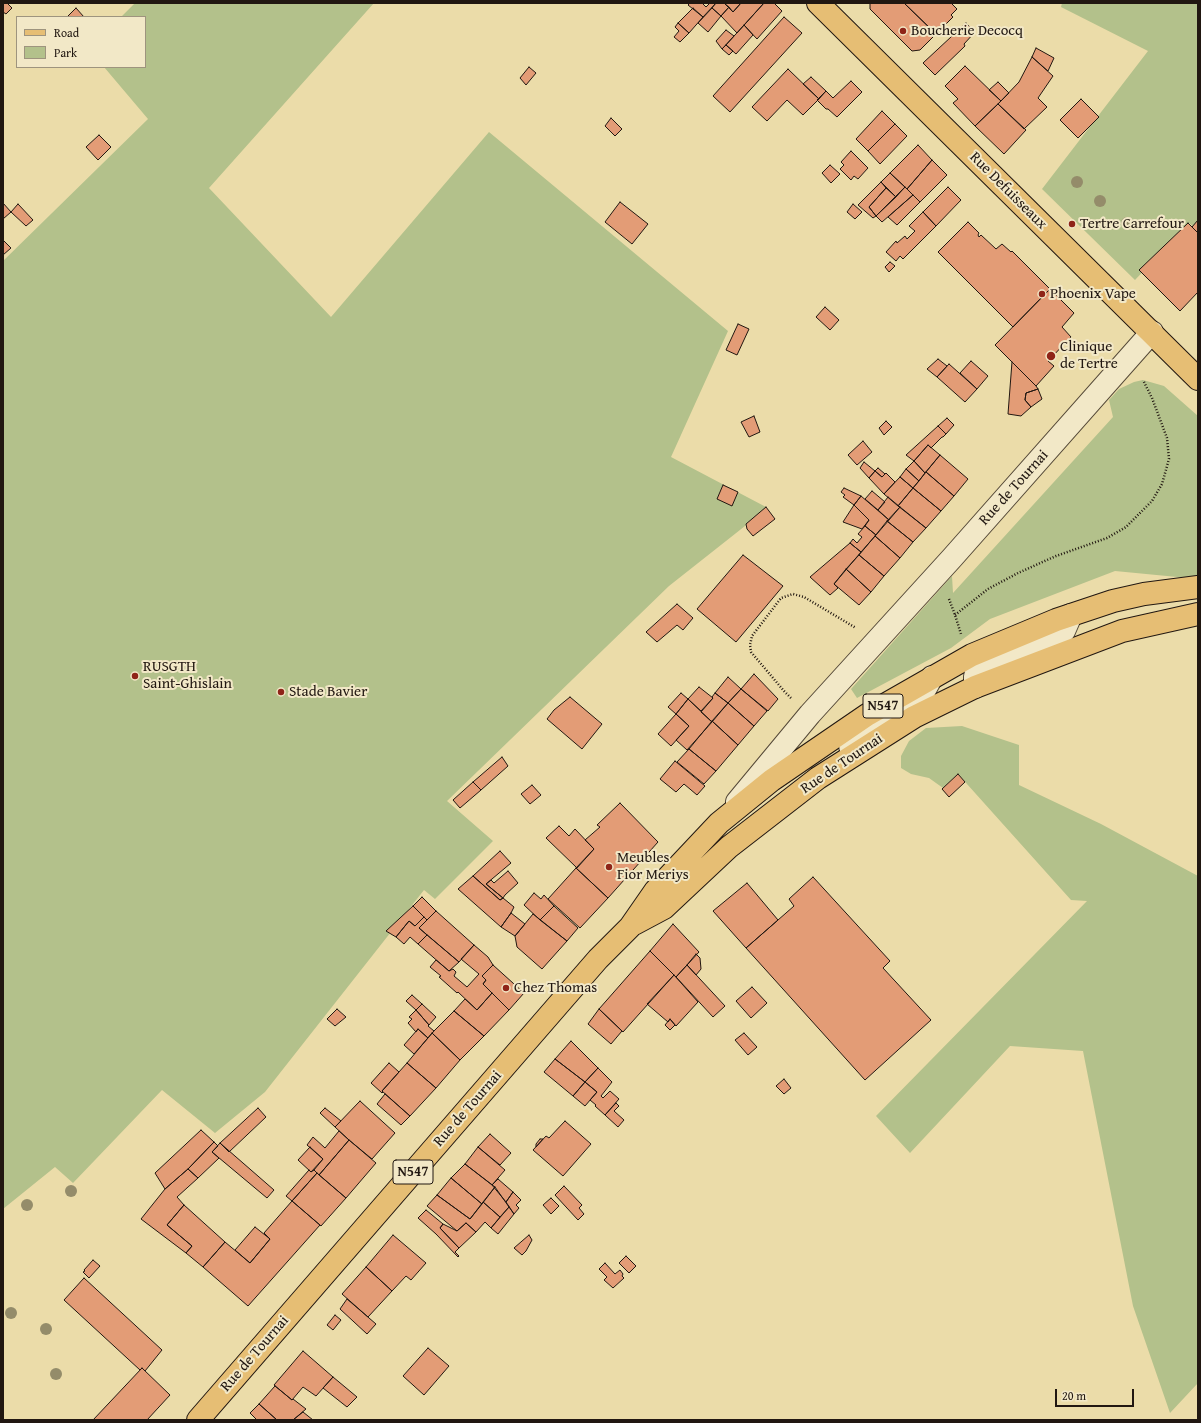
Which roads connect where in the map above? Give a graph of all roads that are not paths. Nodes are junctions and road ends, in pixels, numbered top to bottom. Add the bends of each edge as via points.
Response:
1 (818, 3) edge
2 (1152, 332) junction
3 (1198, 379) edge
4 (1198, 587) edge
5 (1198, 614) edge
6 (1071, 615) junction
7 (932, 677) junction
8 (975, 687) junction
9 (853, 755) junction
10 (719, 824) junction
11 (630, 926) junction
12 (198, 1420) edge

1 - 2 main road, Rue Defuisseaux
2 - 3 main road, Rue Defuisseaux
2 - 10 street, Rue de Tournai via 810,714
4 - 6 main road, Rue de Tournai / N547 via 1144,594
5 - 8 main road, Rue de Tournai / N547 via 1122,631
6 - 7 main road, Rue de Tournai / N547 via 972,655
6 - 8 street via 1059,636 981,668 976,672
7 - 9 street via 916,702 853,740 850,746
7 - 10 main road, Rue de Tournai / N547 via 867,715 777,776
8 - 9 main road, Rue de Tournai / N547 via 914,717
9 - 11 main road, Rue de Tournai / N547 via 818,778 729,847 664,908
10 - 11 main road, Rue de Tournai / N547 via 655,892
11 - 12 main road, Rue de Tournai / N547 via 598,959

